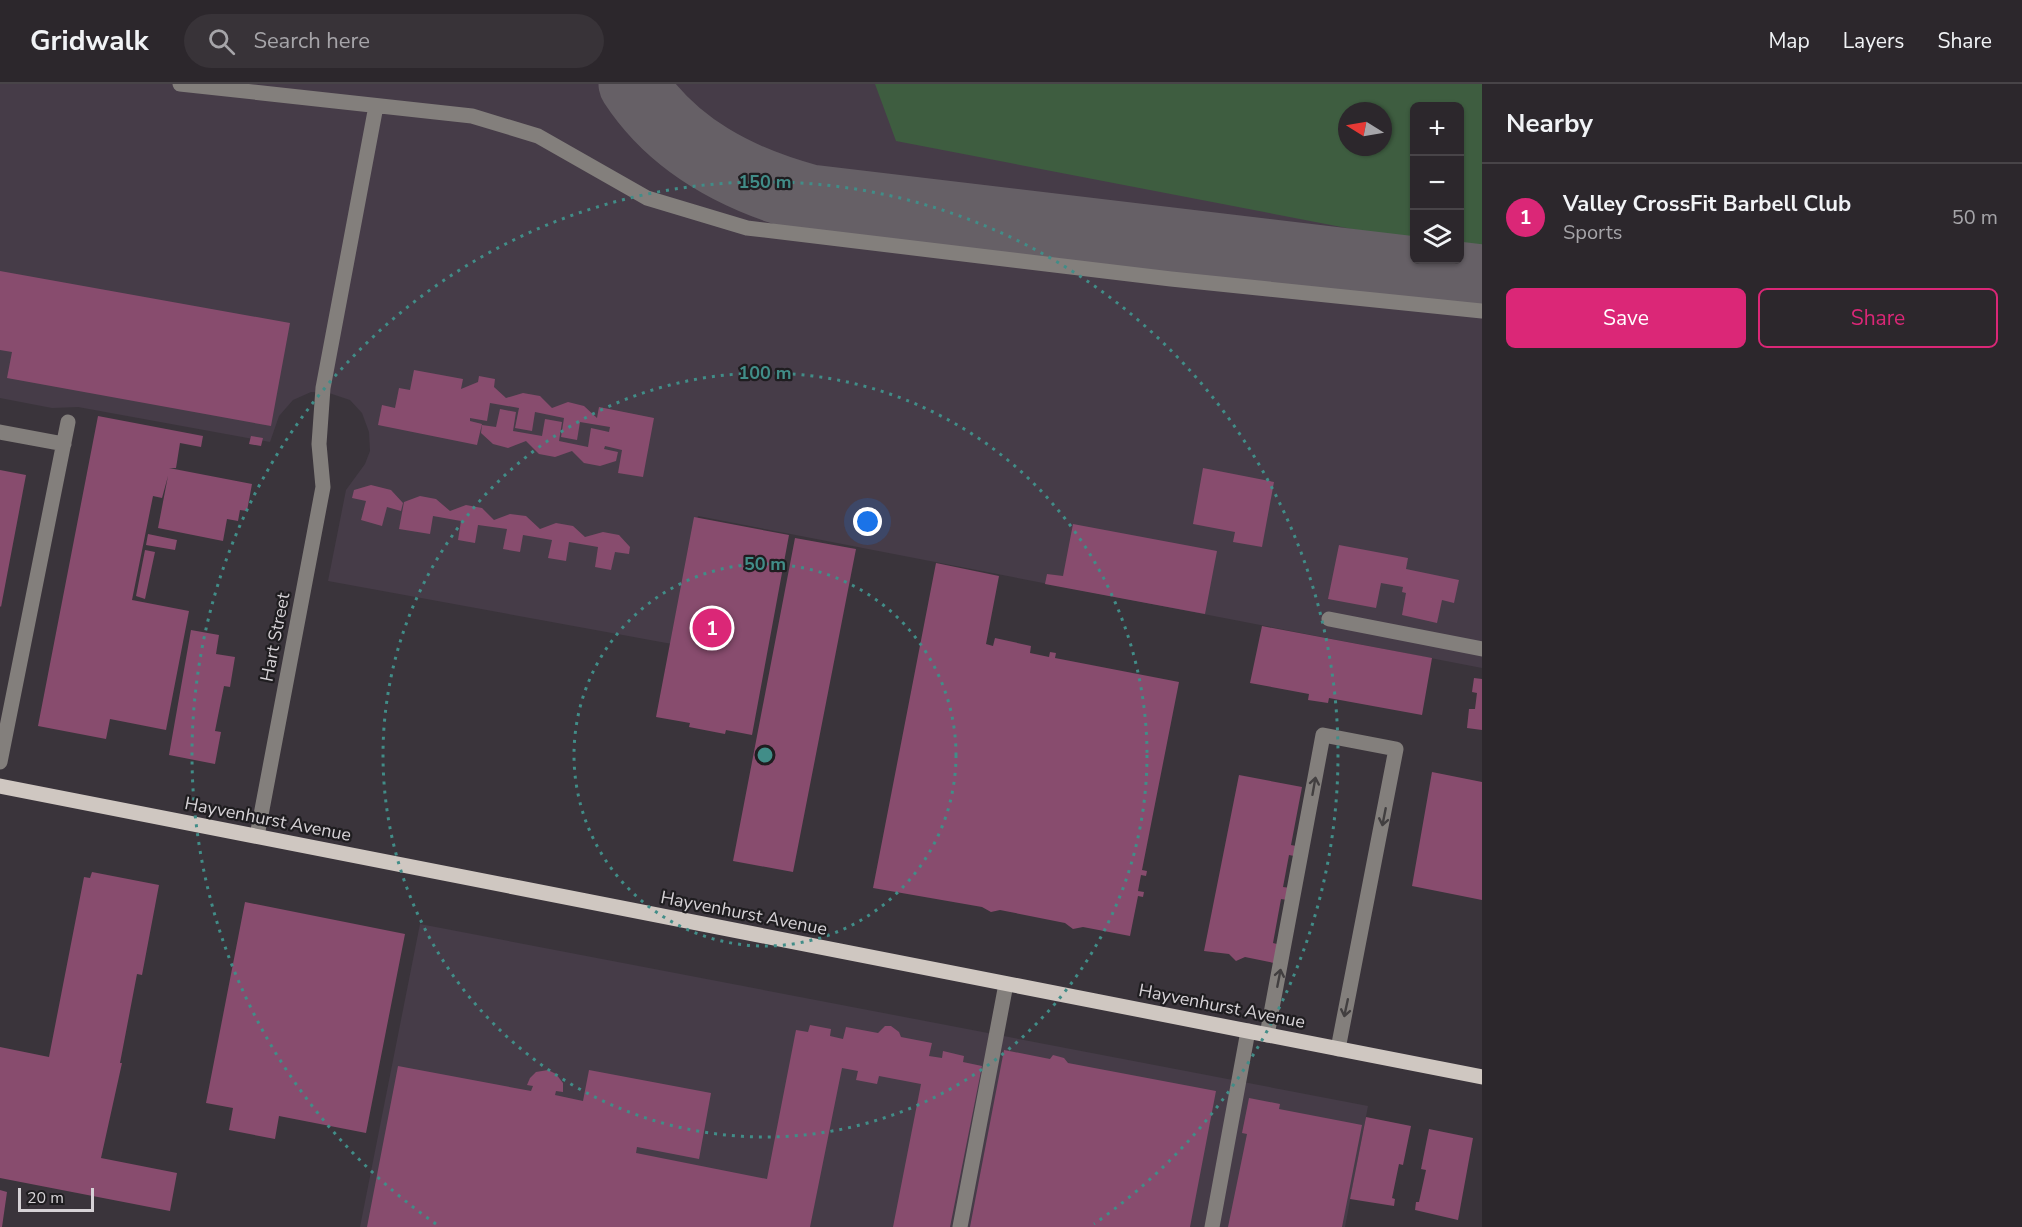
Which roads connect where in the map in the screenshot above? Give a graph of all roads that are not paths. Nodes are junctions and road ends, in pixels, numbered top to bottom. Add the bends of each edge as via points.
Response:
1 (180, 84) edge
2 (376, 106) junction
3 (1482, 311) edge
4 (68, 422) dead end
5 (0, 432) edge
6 (64, 444) junction
7 (1329, 619) dead end
8 (1482, 649) edge
9 (5, 716) edge
10 (0, 762) edge
11 (0, 786) edge
12 (257, 836) junction
13 (1006, 984) junction
14 (1248, 1031) junction
15 (1267, 1035) junction
16 (1338, 1048) junction
17 (1482, 1077) edge
18 (960, 1227) edge
19 (1212, 1227) edge

1 - 2 street
2 - 3 street via 472,116 538,136 647,198 747,228 1171,279
2 - 12 street, Hart Street via 323,388 319,444 323,487
4 - 6 street
5 - 6 street
6 - 9 street
7 - 8 street
9 - 10 street
11 - 12 main road, Hayvenhurst Avenue
12 - 13 main road, Hayvenhurst Avenue
13 - 14 main road, Hayvenhurst Avenue
13 - 18 street
14 - 15 main road, Hayvenhurst Avenue
14 - 19 street
15 - 16 main road, Hayvenhurst Avenue
15 -> 16 street via 1323,735 1396,749
16 - 17 main road, Hayvenhurst Avenue

